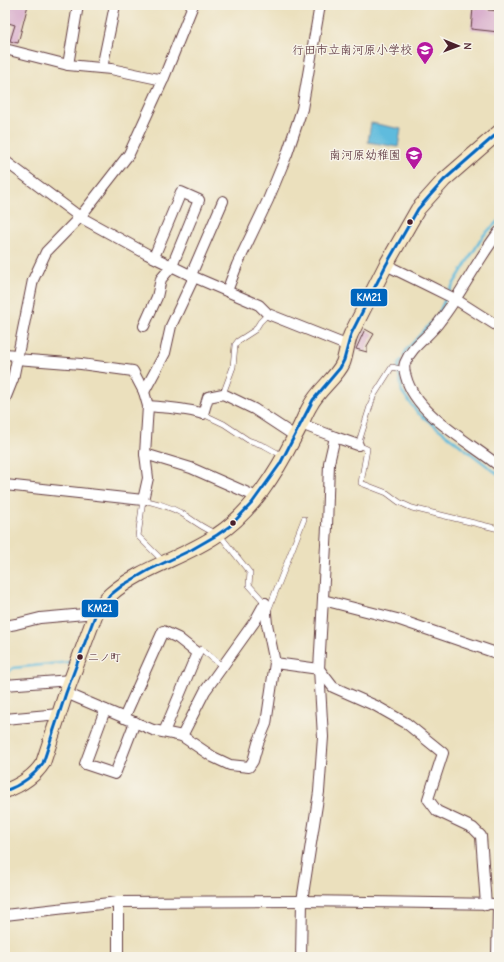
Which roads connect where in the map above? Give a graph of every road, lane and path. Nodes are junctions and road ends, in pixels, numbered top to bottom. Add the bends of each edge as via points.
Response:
1 (78, 5) edge
2 (115, 5) edge
3 (193, 5) edge
4 (320, 5) edge
5 (5, 49) edge
6 (68, 65) junction
7 (102, 68) junction
8 (163, 80) junction
9 (499, 132) edge
10 (5, 160) edge
11 (223, 201) dead end
12 (80, 217) junction
13 (499, 232) edge
14 (154, 257) junction
15 (172, 266) junction
16 (386, 266) junction
17 (193, 276) junction
18 (227, 291) junction
19 (455, 299) junction
20 (268, 314) junction
21 (144, 326) dead end
22 (499, 328) edge
23 (346, 345) junction
24 (5, 354) edge
25 (17, 357) junction
26 (404, 370) junction
27 (144, 392) junction
28 (223, 394) junction
29 (5, 398) edge
30 (148, 406) junction
31 (203, 414) junction
32 (298, 430) junction
33 (335, 438) junction
34 (358, 444) junction
35 (145, 454) junction
36 (284, 457) junction
37 (499, 466) edge
38 (5, 485) edge
39 (257, 497) junction
40 (143, 500) junction
41 (304, 519) dead end
42 (499, 529) edge
43 (219, 534) junction
44 (164, 562) junction
45 (323, 600) junction
46 (265, 603) junction
47 (96, 613) junction
48 (266, 616) junction
49 (5, 626) edge
50 (197, 653) junction
51 (499, 654) edge
52 (275, 663) junction
53 (222, 666) junction
54 (319, 669) junction
55 (5, 685) edge
56 (68, 687) junction
57 (105, 710) junction
58 (59, 714) junction
59 (124, 718) junction
60 (5, 719) edge
61 (135, 722) junction
62 (164, 732) junction
63 (182, 736) junction
64 (5, 791) edge
65 (302, 901) junction
66 (118, 902) junction
67 (486, 904) junction
68 (498, 904) edge
69 (5, 914) edge
70 (118, 957) edge
71 (301, 957) edge
72 (497, 957) edge

1 - 6 street
2 - 7 street
3 - 8 street
4 - 18 street via 302,109 287,154
5 - 6 street
6 - 7 street
7 - 8 street
8 - 12 street via 129,154
9 - 16 main road via 429,195 418,209
10 - 12 street
11 - 17 street
12 - 14 street
12 - 25 street via 46,252 33,280
13 - 19 street
14 - 15 street
14 - 15 street via 181,192 199,200
15 - 17 street
15 - 21 street via 161,279 157,297
16 - 19 street
16 - 23 main road
17 - 18 street
17 - 27 street via 171,326 165,353
18 - 20 street via 259,305
19 - 22 street
19 - 26 street via 440,322 414,348
20 - 23 street
20 - 28 lane via 255,330 235,345 233,367
23 - 32 main road via 339,370 316,395
24 - 25 street
25 - 27 street via 129,369 133,371
25 - 29 street via 13,379
26 - 34 lane via 392,367 373,397
26 - 37 street via 408,387 429,414
27 - 30 street
28 - 31 street via 208,397
28 - 32 street
30 - 31 street via 178,408
30 - 35 street
31 - 36 lane
32 - 33 street
32 - 36 main road
33 - 34 street
33 - 45 street via 328,463
34 - 42 lane via 367,449 361,483 387,493 412,508
35 - 39 street via 191,468
35 - 40 street via 148,478
36 - 39 main road
38 - 40 street
39 - 43 main road via 240,517
40 - 43 lane via 160,503
40 - 44 lane via 138,536
41 - 48 lane
43 - 44 main road via 202,545
43 - 46 lane via 250,572 249,585
44 - 47 main road via 122,586
45 - 51 street via 397,619
45 - 54 street
46 - 48 street
46 - 53 street
47 - 49 street via 40,618
47 - 56 main road
48 - 52 street
50 - 53 lane via 201,649
50 - 59 street via 178,638 164,632
50 - 62 street
52 - 54 street
52 - 63 street via 266,724 249,767 230,765
53 - 63 street via 205,691
54 - 65 street via 322,752 319,792
54 - 67 street via 333,686 406,723 443,753 428,799 437,812 473,828 481,836
55 - 56 street
56 - 57 street
56 - 58 main road
57 - 59 street
57 - 61 street via 86,764 115,774
58 - 60 street
58 - 64 main road via 38,771 31,778
59 - 61 street
61 - 62 street
62 - 63 street
65 - 66 street
65 - 67 street
65 - 71 street
66 - 69 street
66 - 70 street
67 - 68 street
68 - 72 street

